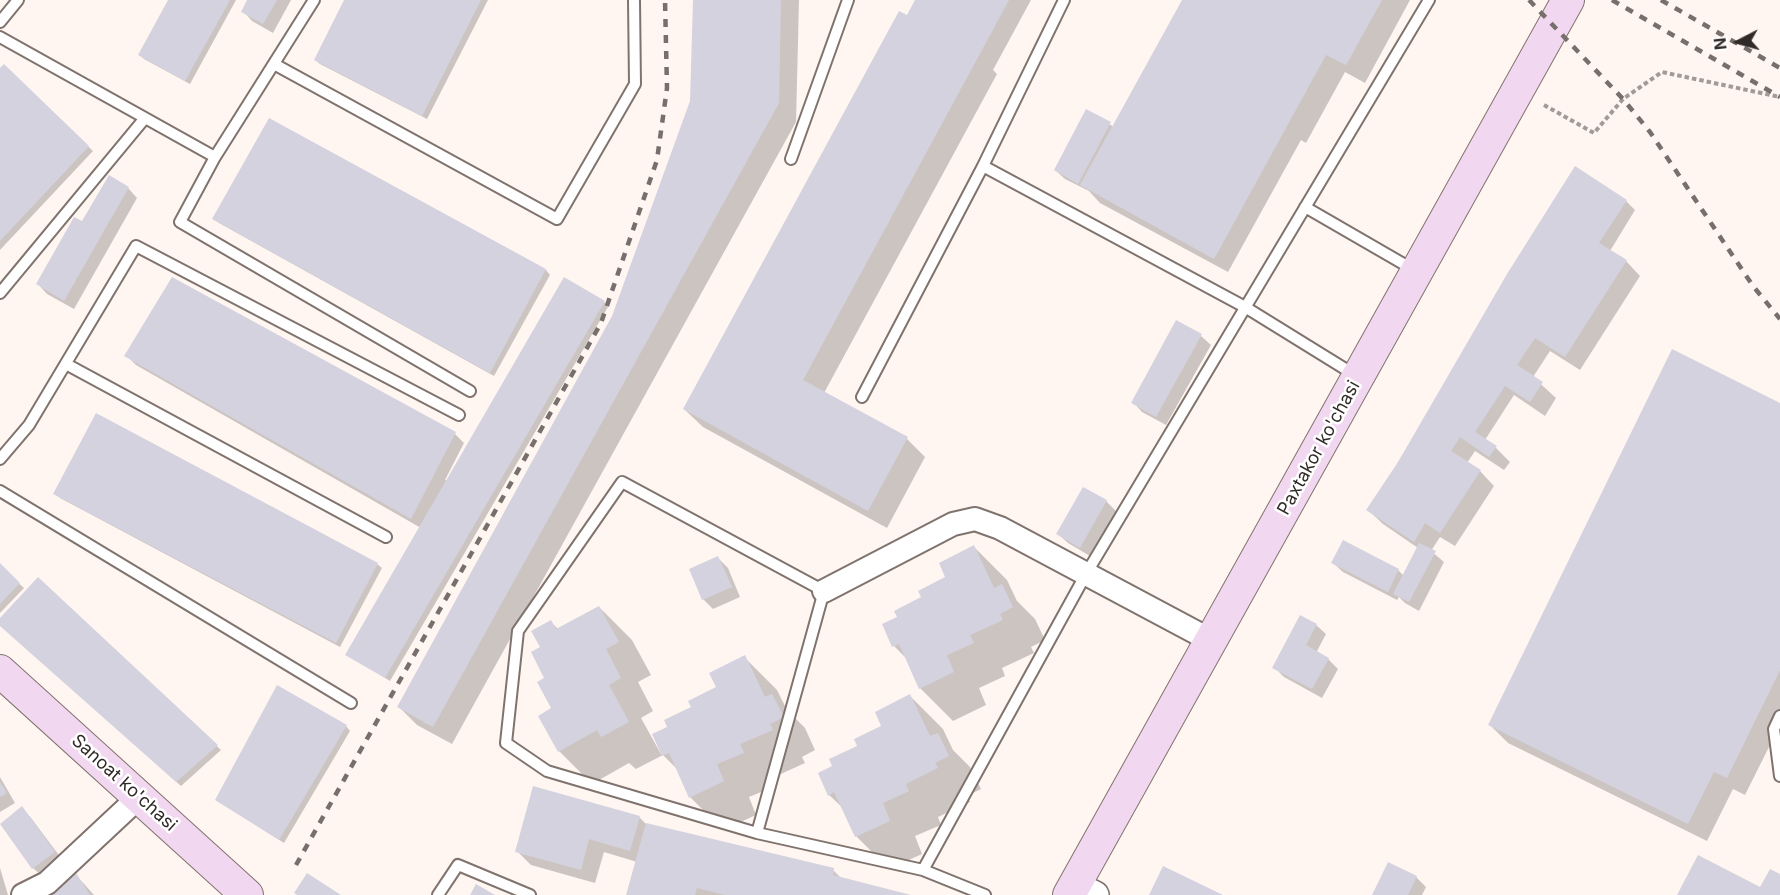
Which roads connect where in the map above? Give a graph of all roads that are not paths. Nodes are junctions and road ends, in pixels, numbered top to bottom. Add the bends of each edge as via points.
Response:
1 (18, 0) edge
2 (315, 0) edge
3 (634, 0) edge
4 (848, 0) edge
5 (1064, 0) edge
6 (1429, 0) edge
7 (1568, 0) edge
8 (0, 22) edge
9 (0, 37) edge
10 (274, 64) junction
11 (145, 118) junction
12 (215, 157) junction
13 (791, 159) dead end
14 (983, 166) junction
15 (1305, 207) junction
16 (1417, 272) junction
17 (0, 293) edge
18 (1245, 307) junction
19 (66, 364) junction
20 (1358, 377) junction
21 (470, 391) dead end
22 (862, 397) dead end
23 (459, 415) dead end
24 (0, 459) edge
25 (0, 491) edge
26 (386, 537) dead end
27 (1086, 574) junction
28 (824, 591) junction
29 (1212, 641) junction
30 (0, 671) edge
31 (351, 703) dead end
32 (1780, 716) edge
33 (1780, 776) edge
34 (139, 797) junction
35 (757, 833) junction
36 (923, 870) junction
37 (1080, 892) edge
38 (22, 895) edge
39 (247, 895) edge
40 (438, 895) edge
41 (530, 895) edge
42 (985, 895) edge

1 - 8 lane
2 - 10 lane
3 - 10 lane via 635,84 557,219
4 - 13 lane
5 - 14 lane
6 - 15 lane
7 - 16 main road, Paxtakor ko'chasi
9 - 11 lane
10 - 12 lane
11 - 12 lane
11 - 17 lane
12 - 21 lane via 180,222
14 - 18 lane
14 - 22 lane
15 - 16 lane
15 - 18 lane
16 - 20 main road, Paxtakor ko'chasi
18 - 20 lane
18 - 27 lane
19 - 23 lane via 136,246
19 - 24 lane via 29,425
19 - 26 lane
20 - 29 main road, Paxtakor ko'chasi
25 - 31 lane
27 - 28 street via 1000,528 975,519 953,524
27 - 29 street
27 - 36 lane
28 - 35 lane
28 - 35 lane via 622,482 518,631 506,743 547,771
29 - 37 main road, Paxtakor ko'chasi
30 - 34 main road, Sanoat ko'chasi
32 - 33 lane via 1774,729
34 - 38 street via 47,883
34 - 39 main road, Sanoat ko'chasi
35 - 36 lane
36 - 42 lane
40 - 41 lane via 458,865

